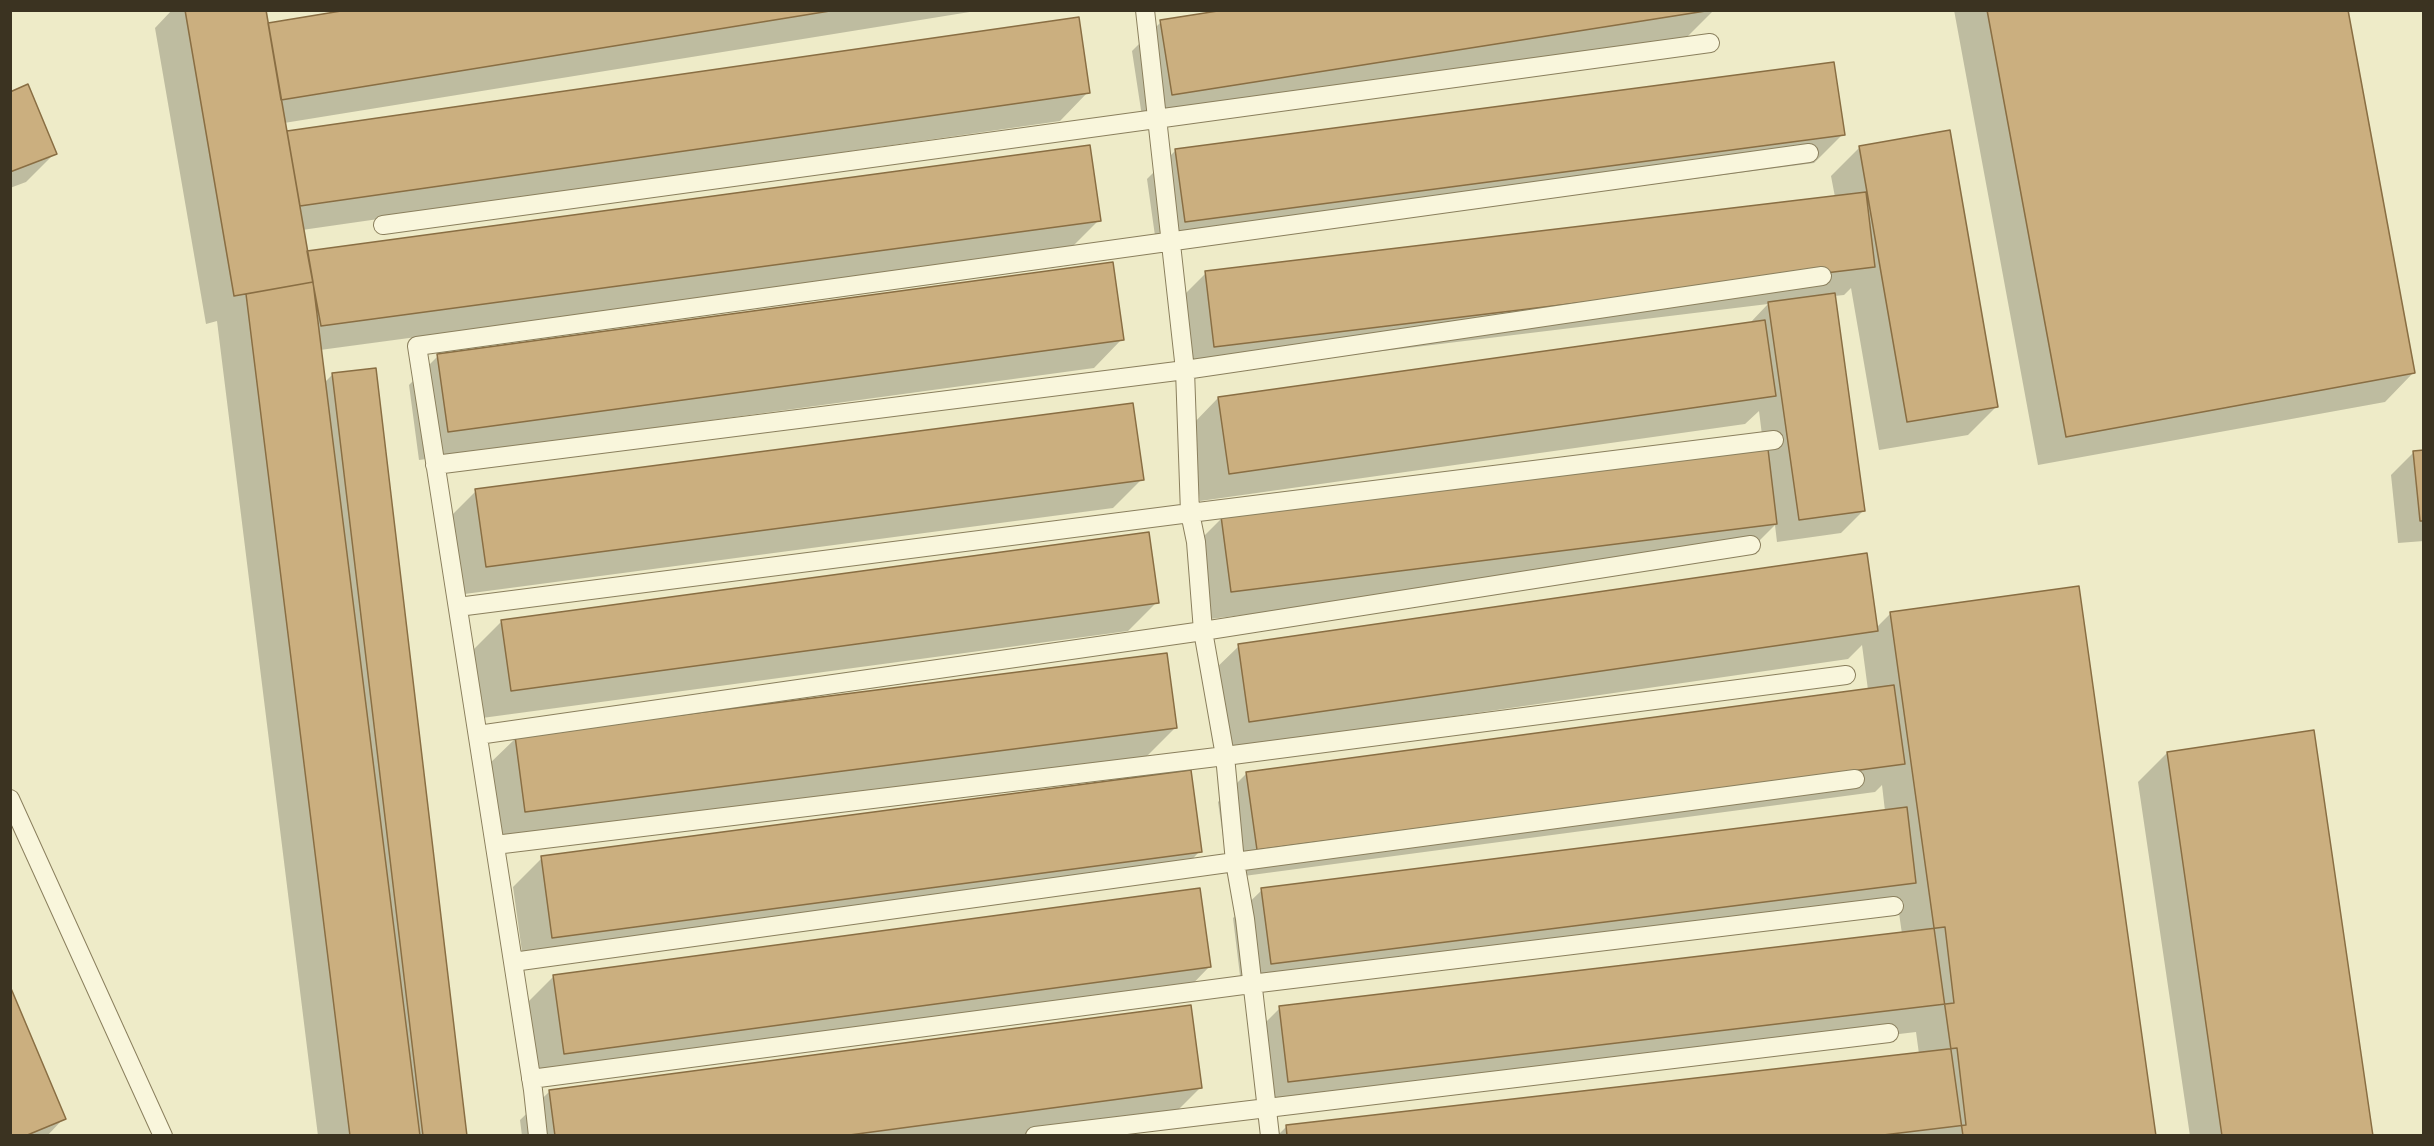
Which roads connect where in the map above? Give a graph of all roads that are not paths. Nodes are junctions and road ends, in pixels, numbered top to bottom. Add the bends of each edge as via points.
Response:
1 (1145, 10) edge
2 (1710, 43) dead end
3 (1156, 117) junction
4 (1809, 153) dead end
5 (383, 225) dead end
6 (1170, 243) junction
7 (1822, 276) dead end
8 (1185, 370) junction
9 (1774, 440) dead end
10 (435, 465) junction
11 (1190, 513) junction
12 (1751, 545) dead end
13 (458, 607) junction
14 (1203, 632) junction
15 (1846, 675) dead end
16 (478, 735) junction
17 (1225, 756) junction
18 (1855, 779) dead end
19 (10, 799) edge
20 (495, 845) junction
21 (1234, 862) junction
22 (1894, 906) dead end
23 (513, 962) junction
24 (1251, 984) junction
25 (1889, 1033) dead end
26 (531, 1079) junction
27 (1267, 1107) junction
28 (164, 1136) edge
29 (538, 1136) edge
30 (1035, 1136) edge
31 (1270, 1136) edge

1 - 3 lane
2 - 3 lane
3 - 5 lane
3 - 6 lane
4 - 6 lane
6 - 8 lane
6 - 10 lane via 417,346
7 - 8 lane
8 - 10 lane
8 - 11 lane
9 - 11 lane
10 - 13 lane
11 - 13 lane
11 - 14 lane
12 - 14 lane
13 - 16 lane
14 - 16 lane
14 - 17 lane
15 - 17 lane
16 - 20 lane
17 - 20 lane
17 - 21 lane
18 - 21 lane
19 - 28 lane
20 - 23 lane
21 - 23 lane
21 - 24 lane via 1245,919
22 - 24 lane
23 - 26 lane
24 - 26 lane
24 - 27 lane
25 - 27 lane
26 - 29 lane
27 - 30 lane
27 - 31 lane

